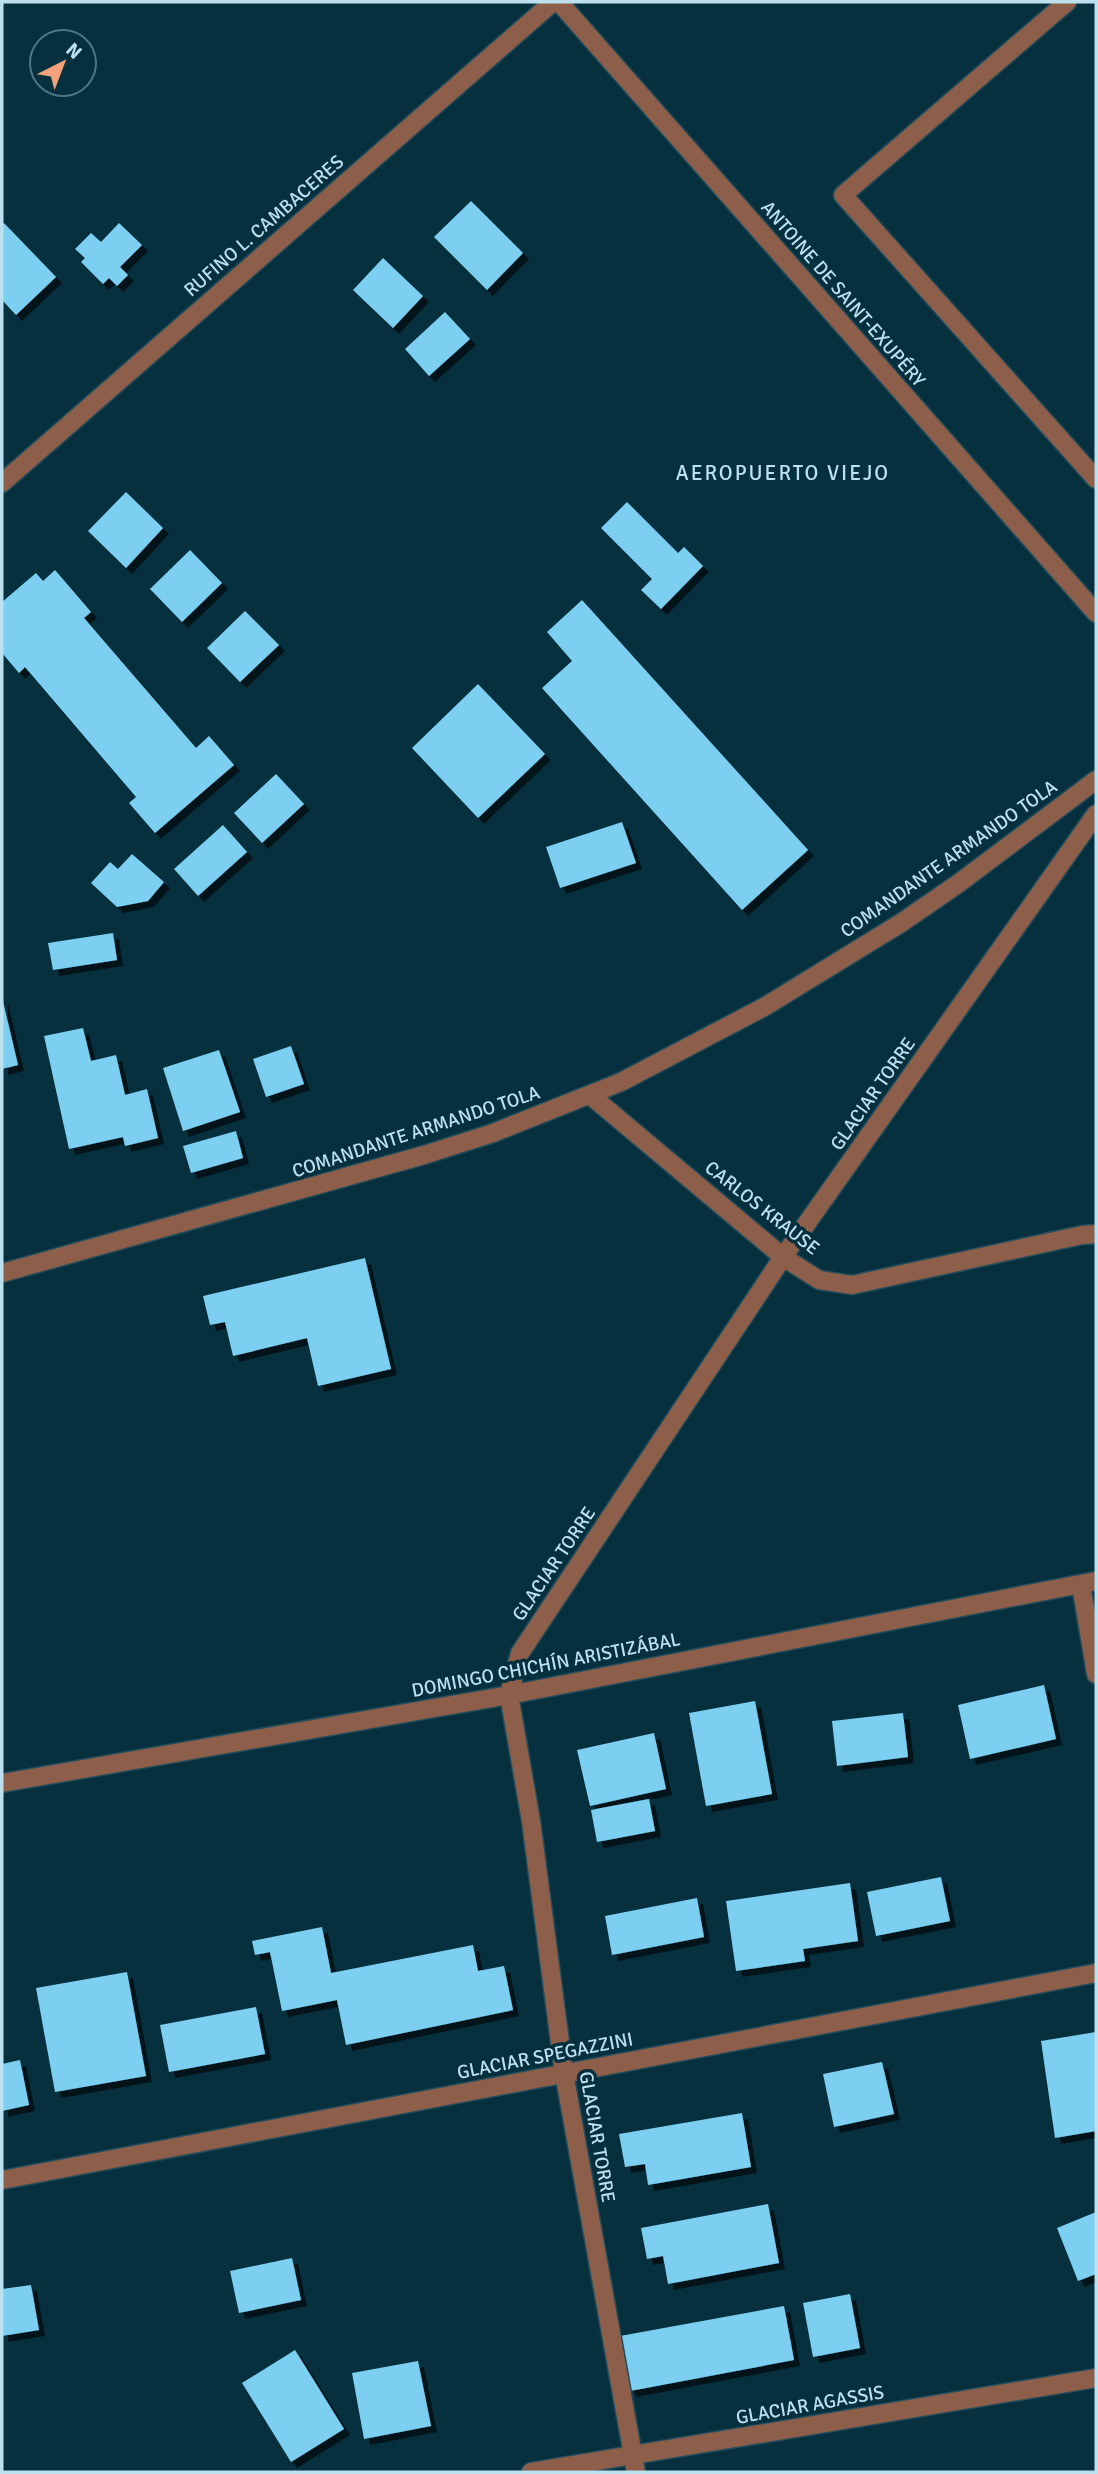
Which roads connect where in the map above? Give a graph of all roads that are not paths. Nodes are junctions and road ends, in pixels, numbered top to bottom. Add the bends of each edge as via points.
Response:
1 (553, 2) edge
2 (559, 2) edge
3 (1067, 2) edge
4 (1096, 479) edge
5 (2, 483) edge
6 (1096, 613) edge
7 (1096, 780) edge
8 (1096, 814) edge
9 (590, 1095) junction
10 (1096, 1234) edge
11 (783, 1256) junction
12 (2, 1273) edge
13 (1088, 1583) edge
14 (1096, 1674) edge
15 (509, 1695) junction
16 (2, 1783) edge
17 (1096, 1973) edge
18 (564, 2073) junction
19 (2, 2180) edge
20 (1096, 2378) edge
21 (634, 2465) edge
22 (531, 2472) edge

1 - 5 street, RUFINO L. CAMBACERES
2 - 6 street, ANTOINE DE SAINT-EXUPÉRY
3 - 4 street via 843,195
7 - 9 street, COMANDANTE ARMANDO TOLA via 901,923 764,1007
8 - 11 street, GLACIAR TORRE
9 - 11 street, CARLOS KRAUSE
9 - 12 street, COMANDANTE ARMANDO TOLA via 424,1155
10 - 11 street, CARLOS KRAUSE via 852,1285 819,1280
11 - 15 street, GLACIAR TORRE via 520,1653
13 - 14 street
13 - 15 street, DOMINGO CHICHÍN ARISTIZÁBAL
15 - 16 street, DOMINGO CHICHÍN ARISTIZÁBAL
15 - 18 street, GLACIAR TORRE via 531,1821
17 - 18 street, GLACIAR SPEGAZZINI
18 - 19 street, GLACIAR SPEGAZZINI
18 - 21 street, GLACIAR TORRE
20 - 21 street, GLACIAR AGASSIS
21 - 22 street, GLACIAR AGASSIS

